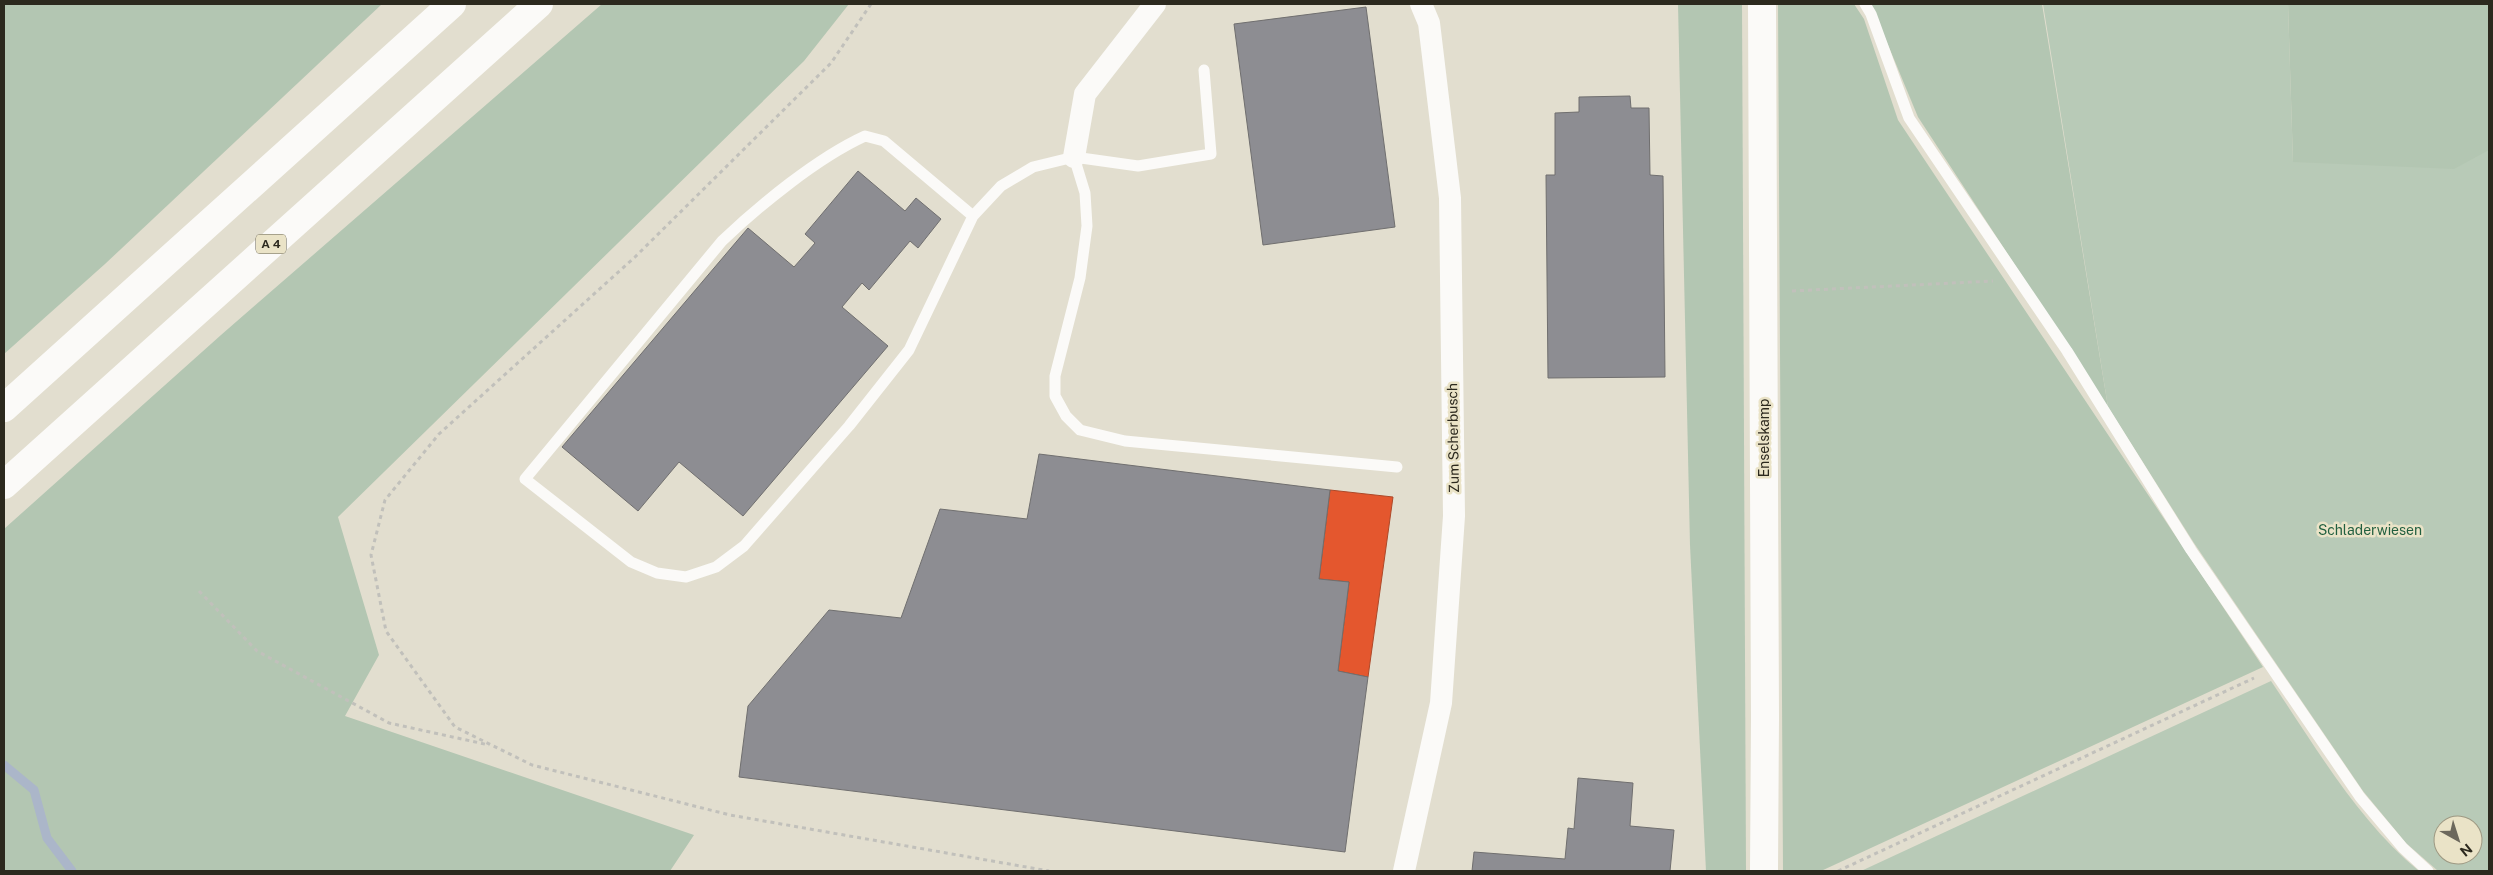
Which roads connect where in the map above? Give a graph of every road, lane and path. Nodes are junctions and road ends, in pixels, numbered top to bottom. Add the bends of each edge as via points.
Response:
1 (452, 4) edge
2 (539, 4) edge
3 (871, 4) edge
4 (1155, 4) edge
5 (1421, 4) edge
6 (1762, 4) edge
7 (1864, 4) edge
8 (1204, 70) dead end
9 (1074, 157) junction
10 (973, 216) junction
11 (2019, 280) junction
12 (1763, 292) junction
13 (4, 408) edge
14 (1396, 468) dead end
15 (4, 485) edge
16 (199, 591) dead end
17 (2273, 669) junction
18 (494, 746) junction
19 (1049, 871) edge
20 (1404, 871) edge
21 (1764, 871) edge
22 (1838, 871) edge
23 (2428, 871) edge

1 - 13 main road
2 - 15 main road, A 4
3 - 18 path via 831,63 635,257 439,434 385,500 371,555 386,632 456,726
4 - 9 street via 1085,94
5 - 20 street, Zum Scherbusch via 1429,23 1450,198 1454,516 1441,703
6 - 12 main road, Enselskamp
7 - 11 lane via 1871,14 1909,118
8 - 9 lane via 1211,154 1138,166
9 - 10 lane via 1033,167 1001,186
9 - 14 lane via 1085,193 1087,226 1080,278 1055,376 1056,396 1066,416 1080,430 1125,441
10 - 10 lane via 909,350 849,426 744,546 716,567 686,578 657,573 631,562 525,479 722,241 750,214 843,146 865,136 884,142
11 - 12 path
11 - 17 lane via 2191,550
12 - 21 main road, Enselskamp
16 - 18 path via 257,651 389,723
17 - 22 path
17 - 23 lane via 2360,797 2403,848
18 - 19 path via 532,765 730,815

